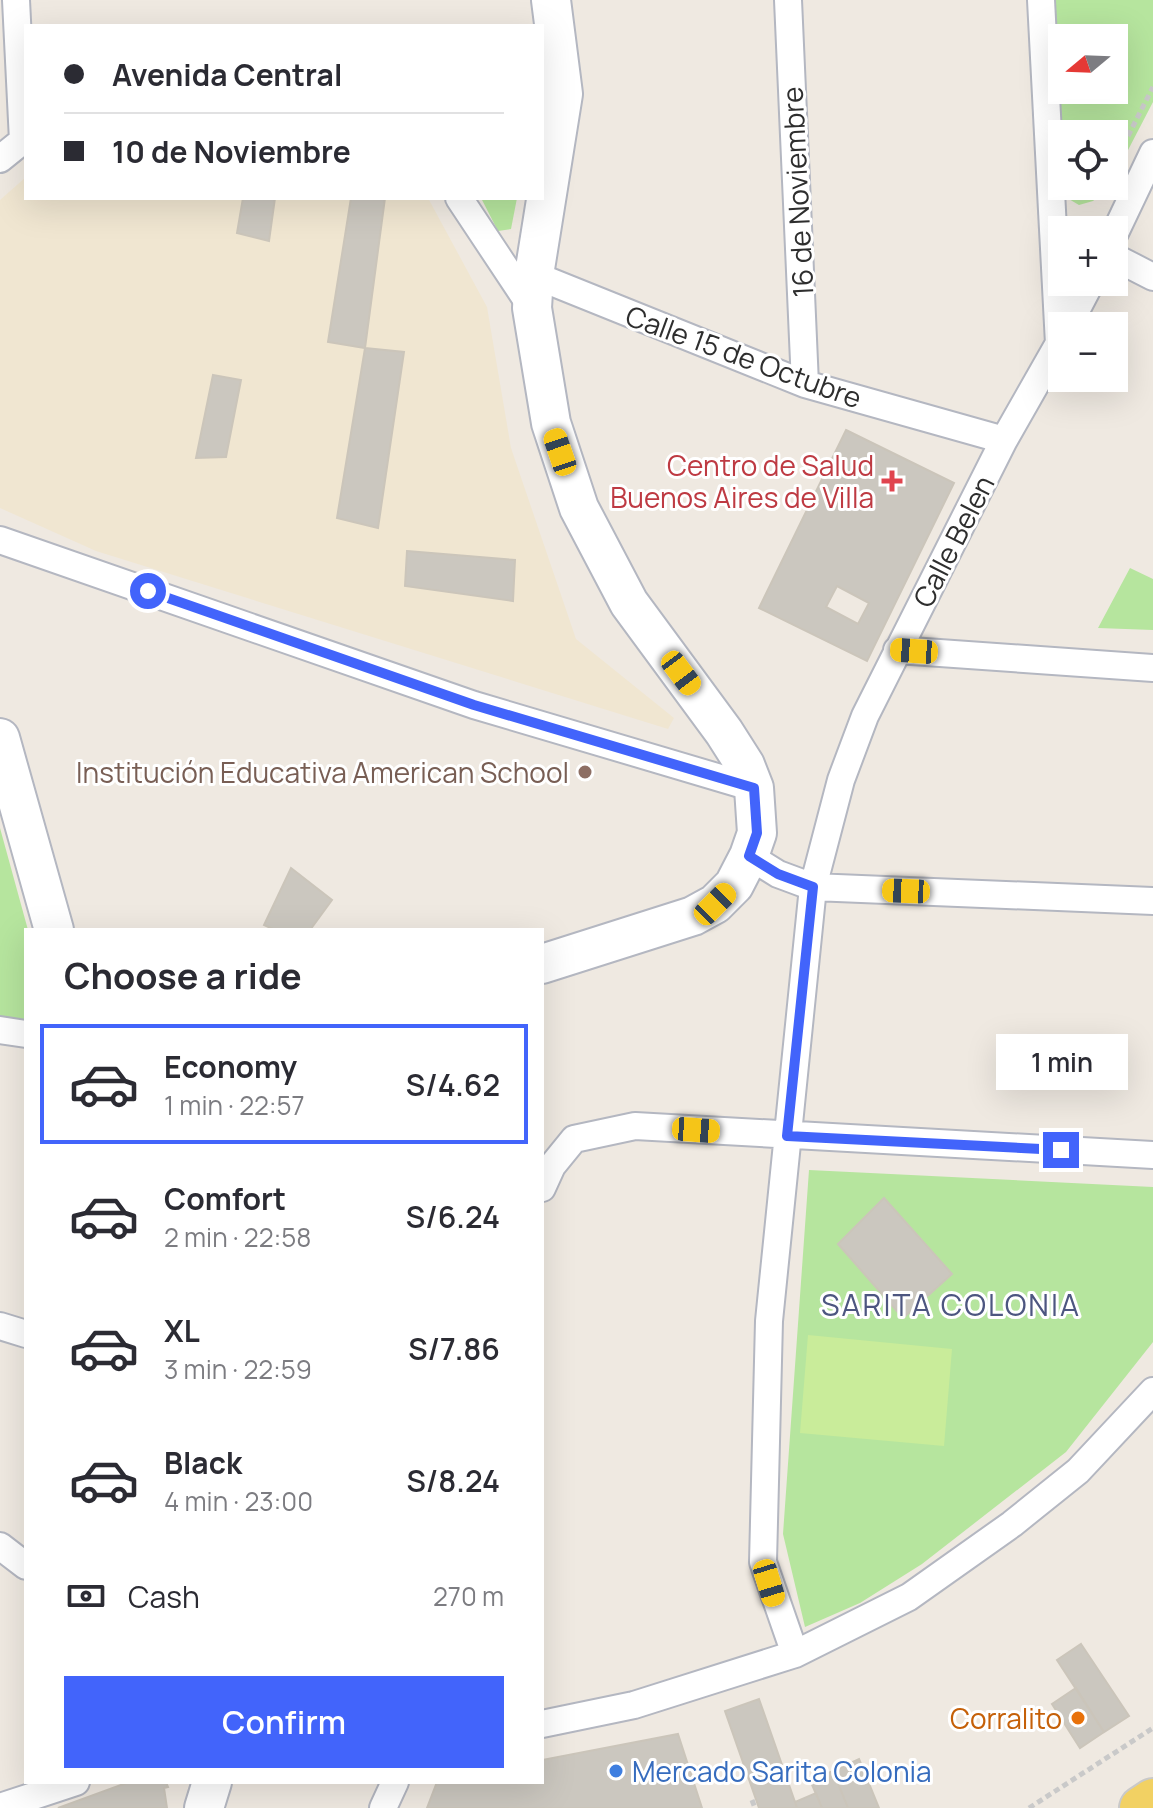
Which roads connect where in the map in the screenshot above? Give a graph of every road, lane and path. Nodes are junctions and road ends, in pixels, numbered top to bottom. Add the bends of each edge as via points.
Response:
1 (16, 0) edge
2 (551, 0) edge
3 (788, 0) edge
4 (1041, 0) edge
5 (1153, 87) edge
6 (1128, 135) edge
7 (24, 140) edge
8 (1153, 153) edge
9 (0, 159) edge
10 (461, 200) edge
11 (1056, 216) edge
12 (1123, 216) edge
13 (1128, 264) edge
14 (1153, 277) edge
15 (533, 291) junction
16 (1048, 362) edge
17 (805, 384) junction
18 (1004, 440) junction
19 (0, 540) edge
20 (897, 650) junction
21 (1153, 668) edge
22 (0, 738) edge
23 (754, 788) junction
24 (749, 856) junction
25 (813, 887) junction
26 (1153, 901) edge
27 (53, 928) edge
28 (544, 963) edge
29 (0, 1030) edge
30 (24, 1034) edge
31 (787, 1136) junction
32 (1153, 1155) edge
33 (544, 1184) edge
34 (0, 1326) edge
35 (24, 1333) edge
36 (1153, 1391) edge
37 (0, 1546) edge
38 (24, 1564) edge
39 (795, 1654) junction
40 (544, 1724) edge
41 (1153, 1728) edge
42 (70, 1784) edge
43 (211, 1784) edge
44 (394, 1784) edge
45 (752, 1800) dead end
46 (1153, 1800) edge
47 (0, 1807) edge
48 (204, 1808) edge
49 (383, 1808) edge
50 (755, 1808) edge
51 (1029, 1808) edge
52 (1141, 1808) edge

1 - 7 street
2 - 15 street via 563,94
3 - 17 street, 16 de Noviembre
4 - 11 street
5 - 6 path
7 - 9 street
8 - 12 street
10 - 15 street
13 - 14 street
15 - 17 street, Calle 15 de Octubre
15 - 23 street via 551,423 579,508 629,603 724,732
16 - 18 street, Calle Belen
17 - 18 street, Calle 15 de Octubre
18 - 20 street, Calle Belen
19 - 23 street via 474,705
20 - 21 street
20 - 25 street, Calle Belen via 841,780
22 - 27 street
23 - 24 street via 757,833
24 - 25 street
24 - 28 street via 734,885 693,916
25 - 26 street
25 - 31 street, Calle Belen
29 - 30 street
31 - 32 street
31 - 33 street via 635,1126 574,1139
31 - 39 street, Calle Belen via 769,1321 763,1562
34 - 35 street
36 - 39 street via 1078,1471 1012,1524 909,1597
37 - 38 street
39 - 40 street via 634,1705
41 - 51 path
42 - 47 street
43 - 48 street
44 - 49 street
45 - 50 path
46 - 52 main road

